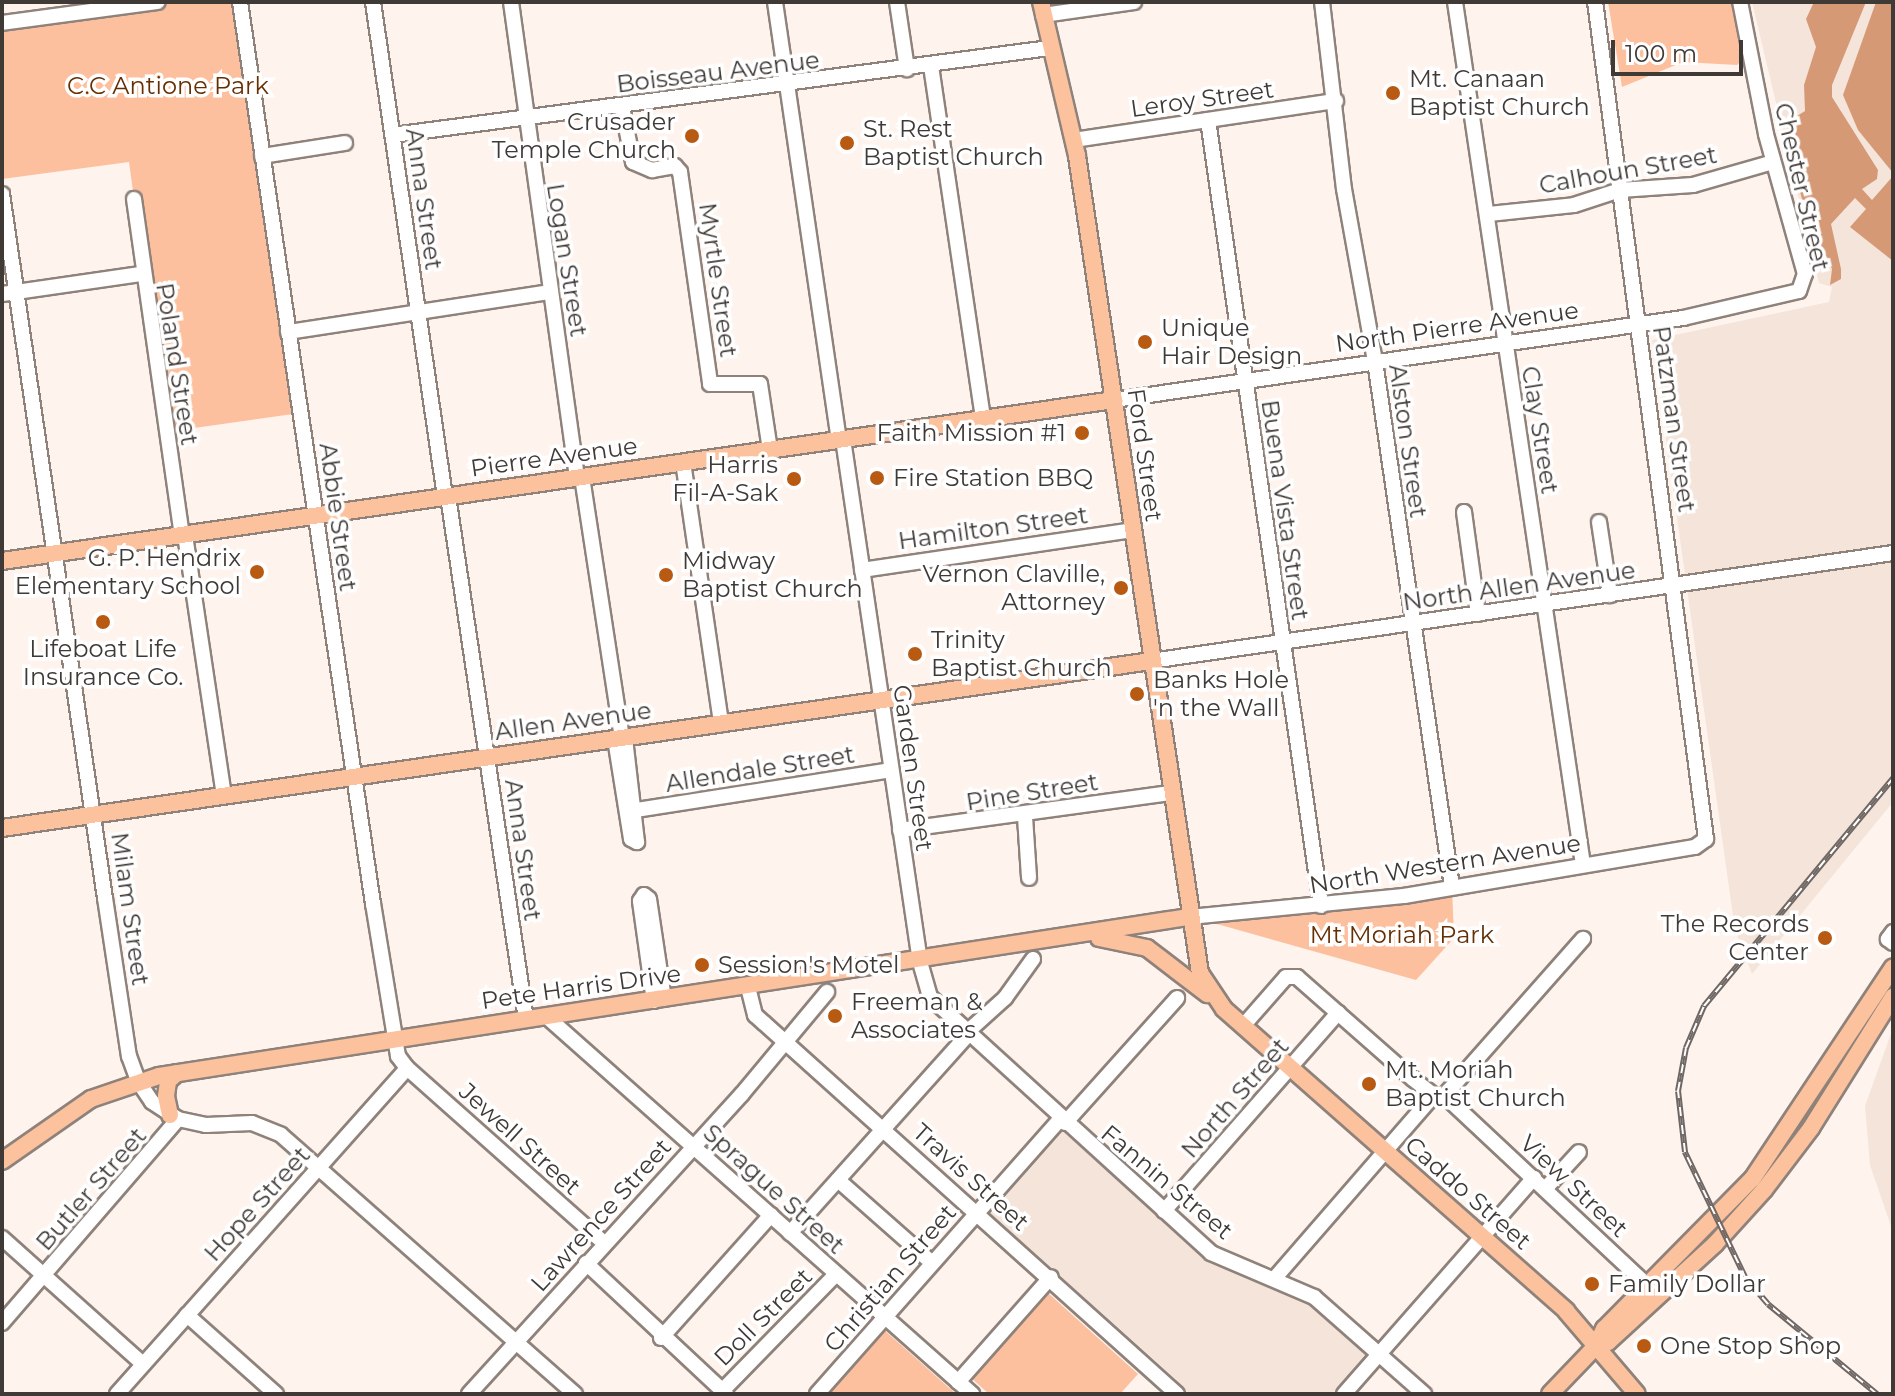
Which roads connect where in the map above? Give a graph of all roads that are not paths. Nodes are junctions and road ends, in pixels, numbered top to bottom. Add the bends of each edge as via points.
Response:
1 (158, 2) edge
2 (240, 2) edge
3 (373, 2) edge
4 (511, 2) edge
5 (775, 2) edge
6 (897, 2) edge
7 (1134, 2) edge
8 (1322, 2) edge
9 (1455, 2) edge
10 (1595, 2) edge
11 (1740, 2) edge
12 (106, 6) edge
13 (1042, 9) edge
14 (2, 23) edge
15 (1049, 48) junction
16 (931, 66) junction
17 (907, 69) junction
18 (787, 85) junction
19 (1336, 101) junction
20 (622, 107) junction
21 (526, 119) junction
22 (1208, 120) junction
23 (393, 135) junction
24 (1074, 140) junction
25 (345, 143) dead end
26 (262, 156) junction
27 (1773, 162) junction
28 (1620, 190) junction
29 (2, 194) edge
30 (134, 199) dead end
31 (1489, 214) junction
32 (141, 274) junction
33 (1802, 287) joint
34 (550, 292) junction
35 (9, 293) edge
36 (418, 312) junction
37 (1639, 323) junction
38 (288, 332) junction
39 (1505, 342) junction
40 (1375, 361) junction
41 (1244, 380) junction
42 (1114, 400) junction
43 (983, 419) junction
44 (841, 440) junction
45 (770, 450) junction
46 (683, 462) junction
47 (580, 477) junction
48 (447, 496) junction
49 (1464, 512) dead end
50 (315, 516) junction
51 (1599, 522) dead end
52 (1132, 530) junction
53 (183, 535) junction
54 (55, 553) junction
55 (1893, 553) edge
56 (2, 561) edge
57 (862, 570) junction
58 (1674, 586) junction
59 (1610, 595) junction
60 (1544, 604) junction
61 (1478, 614) junction
62 (1414, 623) junction
63 (1283, 642) junction
64 (1151, 661) junction
65 (881, 701) junction
66 (721, 724) junction
67 (621, 738) junction
68 (487, 758) junction
69 (891, 770) junction
70 (354, 777) junction
71 (1170, 793) junction
72 (224, 796) junction
73 (636, 810) junction
74 (94, 815) junction
75 (1025, 817) junction
76 (2, 828) edge
77 (900, 830) junction
78 (1704, 842) joint
79 (1583, 865) junction
80 (1029, 878) dead end
81 (1452, 887) junction
82 (1321, 906) junction
83 (1189, 917) junction
84 (1893, 932) edge
85 (1077, 936) junction
86 (1583, 939) dead end
87 (1893, 943) edge
88 (1033, 959) dead end
89 (920, 962) junction
90 (1893, 967) edge
91 (748, 987) junction
92 (827, 992) dead end
93 (1893, 997) edge
94 (1177, 998) dead end
95 (659, 1000) junction
96 (1224, 1009) junction
97 (1338, 1013) junction
98 (546, 1016) junction
99 (526, 1019) junction
100 (1243, 1026) junction
101 (966, 1035) junction
102 (396, 1038) junction
103 (786, 1042) junction
104 (407, 1068) junction
105 (1292, 1069) junction
106 (177, 1073) junction
107 (138, 1081) junction
108 (1438, 1096) junction
109 (174, 1117) junction
110 (1063, 1121) junction
111 (884, 1128) junction
112 (693, 1146) junction
113 (1579, 1152) dead end
114 (1385, 1153) junction
115 (2, 1161) edge
116 (319, 1167) junction
117 (838, 1180) junction
118 (1539, 1184) junction
119 (1164, 1211) junction
120 (978, 1212) junction
121 (771, 1215) junction
122 (790, 1233) junction
123 (2, 1238) edge
124 (1483, 1239) junction
125 (604, 1243) junction
126 (931, 1262) junction
127 (586, 1263) junction
128 (836, 1274) junction
129 (44, 1276) junction
130 (1051, 1277) junction
131 (1274, 1279) junction
132 (1653, 1291) junction
133 (187, 1315) junction
134 (885, 1316) junction
135 (2, 1323) edge
136 (661, 1338) junction
137 (516, 1342) junction
138 (1596, 1346) junction
139 (1380, 1354) junction
140 (143, 1364) junction
141 (958, 1382) junction
142 (724, 1392) edge
143 (117, 1394) edge
144 (276, 1394) edge
145 (469, 1394) edge
146 (575, 1394) edge
147 (817, 1394) edge
148 (972, 1394) edge
149 (1177, 1394) edge
150 (1344, 1394) edge
151 (1424, 1394) edge
152 (1550, 1394) edge
153 (1637, 1394) edge

1 - 12 street
2 - 26 street, Abbie Street
3 - 23 street, Anna Street
4 - 21 street, Logan Street
5 - 18 street, Garden Street
6 - 17 street
7 - 13 street
8 - 19 street, Alston Street
9 - 31 street, Clay Street
10 - 28 street, Patzman Street
11 - 27 street, Chester Street
12 - 14 street
13 - 15 main road, Ford Street
15 - 16 street, Boisseau Avenue
15 - 24 main road, Ford Street
16 - 17 street, Boisseau Avenue
16 - 43 street
17 - 18 street, Boisseau Avenue
18 - 20 street, Boisseau Avenue
18 - 44 street, Garden Street
19 - 22 street, Leroy Street
19 - 40 street, Alston Street via 1344,189
20 - 21 street, Boisseau Avenue
20 - 45 street, Myrtle Street via 633,162 652,170 675,166 680,172 710,384 760,384
21 - 23 street, Boisseau Avenue
21 - 34 street, Logan Street
22 - 24 street, Leroy Street
22 - 41 street, Buena Vista Street
23 - 36 street, Anna Street
24 - 42 main road, Ford Street
25 - 26 street
26 - 38 street, Abbie Street
27 - 28 street, Calhoun Street via 1693,185
27 - 33 street, Chester Street via 1803,265
28 - 31 street, Calhoun Street via 1574,205
28 - 37 street, Patzman Street
29 - 35 street, Milam Street
30 - 32 street, Poland Street
31 - 39 street, Clay Street
32 - 35 street
32 - 53 street, Poland Street
33 - 37 street, North Pierre Avenue via 1773,301
34 - 36 street
34 - 47 street, Logan Street
35 - 54 street, Milam Street
36 - 38 street
36 - 48 street, Anna Street
37 - 39 street, North Pierre Avenue
37 - 58 street, Patzman Street
38 - 50 street, Abbie Street
39 - 40 street, North Pierre Avenue
39 - 60 street, Clay Street
40 - 41 street, North Pierre Avenue
40 - 62 street, Alston Street
41 - 42 street, North Pierre Avenue
41 - 63 street, Buena Vista Street
42 - 43 main road, Pierre Avenue
42 - 52 main road, Ford Street
43 - 44 main road, Pierre Avenue
44 - 45 main road, Pierre Avenue
44 - 57 street, Garden Street
45 - 46 main road, Pierre Avenue
46 - 47 main road, Pierre Avenue
46 - 66 street
47 - 48 main road, Pierre Avenue
47 - 67 street, Logan Street
48 - 50 main road, Pierre Avenue
48 - 68 street, Anna Street
49 - 61 street
50 - 53 main road, Pierre Avenue
50 - 70 street, Abbie Street
51 - 59 street
52 - 57 street, Hamilton Street
52 - 64 main road, Ford Street
53 - 54 main road, Pierre Avenue
53 - 72 street, Poland Street
54 - 56 main road, Pierre Avenue
54 - 74 street, Milam Street
55 - 58 street, North Allen Avenue
57 - 65 street, Garden Street
58 - 59 street, North Allen Avenue
58 - 78 street, Patzman Street via 1708,832
59 - 60 street, North Allen Avenue
60 - 61 street, North Allen Avenue
60 - 79 street, Clay Street
61 - 62 street, North Allen Avenue
62 - 63 street, North Allen Avenue
62 - 81 street, Alston Street
63 - 64 street, North Allen Avenue
63 - 82 street, Buena Vista Street
64 - 65 main road, Allen Avenue
64 - 71 main road, Ford Street
65 - 66 main road, Allen Avenue
65 - 69 street, Garden Street
66 - 67 main road, Allen Avenue
67 - 68 main road, Allen Avenue
67 - 73 street, Logan Street
67 - 73 street, Logan Street via 635,842 640,838
68 - 70 main road, Allen Avenue
68 - 99 street, Anna Street
69 - 73 street, Allendale Street
69 - 77 street, Garden Street
70 - 72 main road, Allen Avenue
70 - 102 street, Abbie Street
71 - 75 street, Pine Street
71 - 83 main road, Ford Street
72 - 74 main road, Allen Avenue
74 - 76 main road, Allen Avenue
74 - 107 street, Milam Street via 129,1056
75 - 77 street, Pine Street
75 - 80 street
77 - 89 street, Garden Street
78 - 79 street, North Western Avenue
79 - 81 street, North Western Avenue
81 - 82 street, North Western Avenue
82 - 83 street, North Western Avenue
83 - 85 main road, Pete Harris Drive
83 - 96 main road, Caddo Street via 1200,973
84 - 87 street via 1888,939
85 - 89 main road, Pete Harris Drive
85 - 96 main road via 1147,948
86 - 108 street
88 - 101 street via 1005,998
89 - 91 main road, Pete Harris Drive
89 - 101 street, Fannin Street via 930,997
90 - 132 main road via 1766,1161
91 - 95 main road, Pete Harris Drive
91 - 103 street, Travis Street via 755,1015
92 - 103 street, Lawrence Street
93 - 132 main road via 1811,1128 1764,1190
94 - 110 street, Christian Street
95 - 95 street via 649,899 644,895 640,901
95 - 98 main road, Pete Harris Drive
96 - 100 main road, Caddo Street
97 - 100 street, View Street via 1291,975
97 - 105 street, North Street
97 - 108 street, View Street
98 - 99 main road, Pete Harris Drive
98 - 112 street, Sprague Street
99 - 102 main road, Pete Harris Drive
100 - 105 main road, Caddo Street
101 - 110 street, Fannin Street
101 - 111 street
102 - 104 street via 398,1056
102 - 106 main road, Pete Harris Drive
103 - 111 street, Travis Street
103 - 112 street, Lawrence Street
104 - 116 street, Hope Street
104 - 125 street, Jewell Street
105 - 114 main road, Caddo Street
105 - 119 street, North Street
106 - 107 main road, Pete Harris Drive
106 - 109 main road via 168,1081 166,1096
107 - 109 street, Milam Street via 152,1102
107 - 115 main road, Pete Harris Drive via 79,1106
108 - 114 street
108 - 118 street, View Street
109 - 116 street via 261,1125
109 - 129 street, Butler Street
110 - 119 street, Fannin Street
110 - 120 street, Christian Street
111 - 117 street
111 - 120 street, Travis Street
112 - 121 street, Sprague Street
112 - 125 street, Lawrence Street
113 - 118 street
114 - 124 main road, Caddo Street
114 - 131 street
116 - 133 street, Hope Street
116 - 137 street
117 - 122 street
117 - 126 street
118 - 124 street
118 - 132 street, View Street
119 - 131 street, Fannin Street via 1211,1253
120 - 126 street, Christian Street
120 - 130 street, Travis Street
121 - 122 street, Sprague Street
121 - 136 street
122 - 128 street, Sprague Street
123 - 129 street
124 - 138 main road, Caddo Street via 1566,1311
124 - 139 street
125 - 127 street, Lawrence Street
126 - 134 street, Christian Street
127 - 136 street
127 - 137 street, Lawrence Street
128 - 134 street, Sprague Street
128 - 142 street, Doll Street
129 - 135 street, Butler Street
129 - 140 street
130 - 141 street
130 - 149 street, Travis Street
131 - 139 street, Fannin Street via 1314,1297
132 - 138 main road via 1604,1329
133 - 140 street, Hope Street
133 - 144 street
134 - 141 street, Sprague Street
134 - 147 street, Christian Street
136 - 142 street
137 - 145 street, Lawrence Street
137 - 146 street
138 - 152 main road
138 - 153 main road, Caddo Street
139 - 150 street
139 - 151 street, Fannin Street
140 - 143 street, Hope Street
141 - 148 street, Sprague Street

